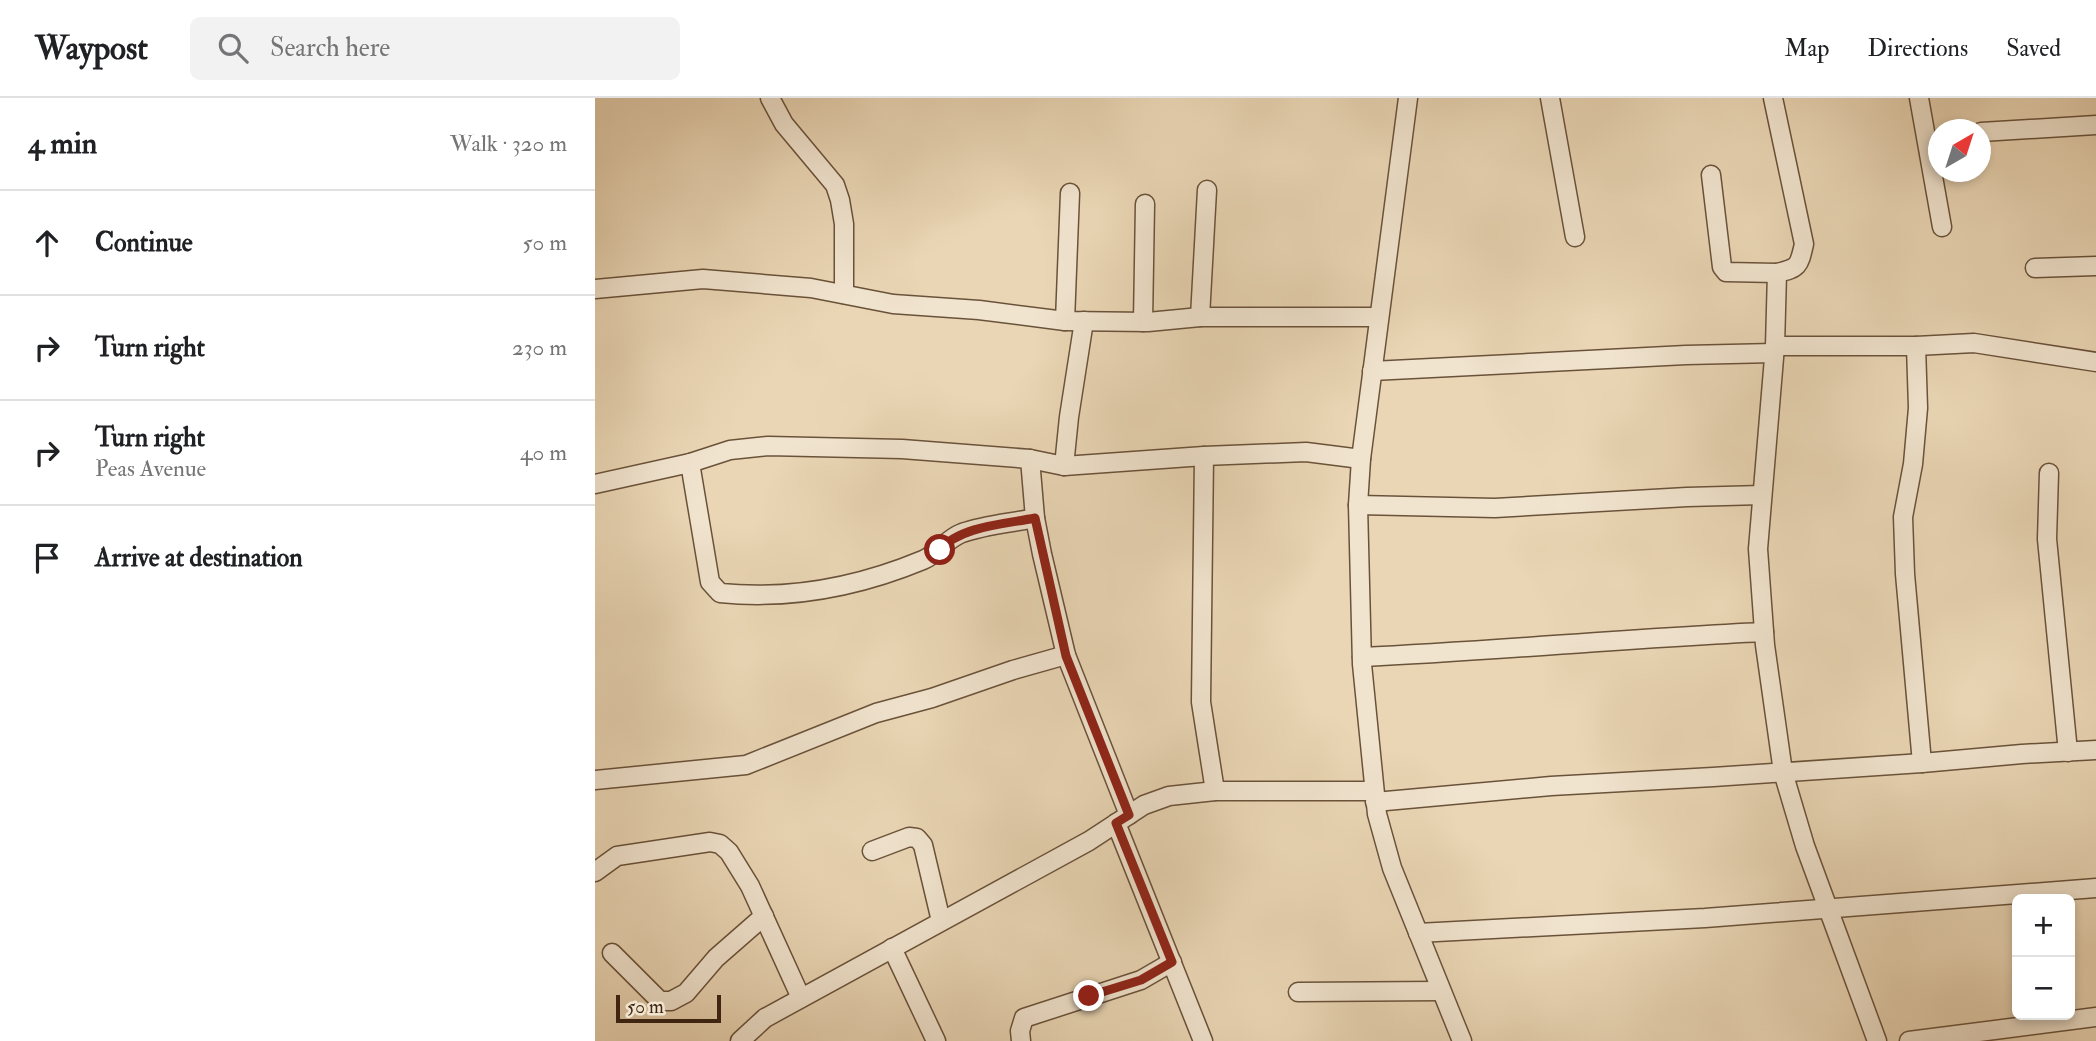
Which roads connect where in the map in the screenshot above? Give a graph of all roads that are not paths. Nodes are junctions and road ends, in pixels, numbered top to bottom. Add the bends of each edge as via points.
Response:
1 (770, 98) edge
2 (1408, 98) edge
3 (1550, 98) edge
4 (1773, 98) edge
5 (1919, 98) edge
6 (1928, 124) edge
7 (2096, 125) edge
8 (1991, 131) edge
9 (1711, 175) dead end
10 (1937, 182) edge
11 (1207, 190) dead end
12 (1070, 193) dead end
13 (1145, 204) dead end
14 (1942, 227) dead end
15 (1575, 237) dead end
16 (2096, 266) edge
17 (2035, 268) dead end
18 (1777, 273) junction
19 (595, 289) edge
20 (843, 294) junction
21 (1200, 317) junction
22 (1379, 317) junction
23 (1065, 321) junction
24 (1084, 321) junction
25 (1143, 322) junction
26 (1916, 346) junction
27 (1775, 349) junction
28 (2096, 362) edge
29 (1372, 371) junction
30 (1204, 456) junction
31 (1030, 459) junction
32 (1361, 459) junction
33 (690, 463) junction
34 (1064, 466) junction
35 (2049, 473) dead end
36 (596, 481) edge
37 (1762, 495) junction
38 (1358, 505) junction
39 (1035, 518) junction
40 (1764, 632) junction
41 (1066, 656) junction
42 (1362, 657) junction
43 (2096, 750) edge
44 (2068, 752) junction
45 (1922, 763) junction
46 (1783, 772) junction
47 (595, 780) edge
48 (1215, 791) junction
49 (1374, 796) junction
50 (1122, 819) junction
51 (872, 851) dead end
52 (595, 872) edge
53 (2096, 888) edge
54 (1830, 909) junction
55 (764, 916) junction
56 (941, 921) junction
57 (1418, 933) junction
58 (892, 948) junction
59 (612, 953) dead end
60 (1172, 962) junction
61 (1441, 991) junction
62 (1299, 992) dead end
63 (801, 998) junction
64 (2096, 1017) edge
65 (740, 1041) edge
66 (936, 1041) edge
67 (1021, 1041) edge
68 (1203, 1041) edge
69 (1462, 1041) edge
70 (1877, 1041) edge
71 (1909, 1041) edge

1 - 20 street via 784,124 835,185 841,200
2 - 22 street
3 - 15 street
4 - 18 street via 1804,244 1800,263 1793,270
5 - 6 street
7 - 8 street
9 - 18 street via 1721,267 1726,272
10 - 14 street
11 - 21 street
12 - 23 street
13 - 25 street
16 - 17 street
18 - 27 street
19 - 20 street via 703,279
20 - 23 street via 893,304
21 - 22 street
21 - 25 street
22 - 29 street
23 - 24 street
24 - 25 street
24 - 34 street
26 - 27 street
26 - 28 street via 1974,343
26 - 45 street via 1918,408 1903,517
27 - 29 street
27 - 37 street
29 - 32 street
30 - 32 street via 1306,452
30 - 34 street
30 - 48 street via 1201,702
31 - 33 street via 902,449 768,446 730,450
31 - 34 street
31 - 39 street
32 - 38 street
33 - 36 street
33 - 39 street via 711,582 720,593 751,596 845,587 926,559 961,533
35 - 44 street via 2047,539
37 - 38 street via 1495,508
37 - 40 street via 1758,549
38 - 42 street
39 - 41 street
40 - 42 street
40 - 46 street
41 - 47 street via 876,713 746,765
41 - 50 street
42 - 49 street
43 - 44 street
44 - 45 street
45 - 46 street
46 - 49 street
46 - 54 street
48 - 49 street
48 - 50 street via 1169,796
49 - 57 street via 1392,868
50 - 56 street
50 - 60 street
51 - 56 street via 917,838 923,845
52 - 55 street via 617,856 720,844 736,863
53 - 54 street
54 - 57 street
54 - 70 street
55 - 59 street via 716,958 686,993 671,1002 660,1001
55 - 63 street
56 - 58 street
57 - 61 street
58 - 63 street
58 - 66 street
60 - 67 street via 1141,980 1024,1018
60 - 68 street
61 - 62 street
61 - 69 street
63 - 65 street via 765,1018
64 - 71 street

